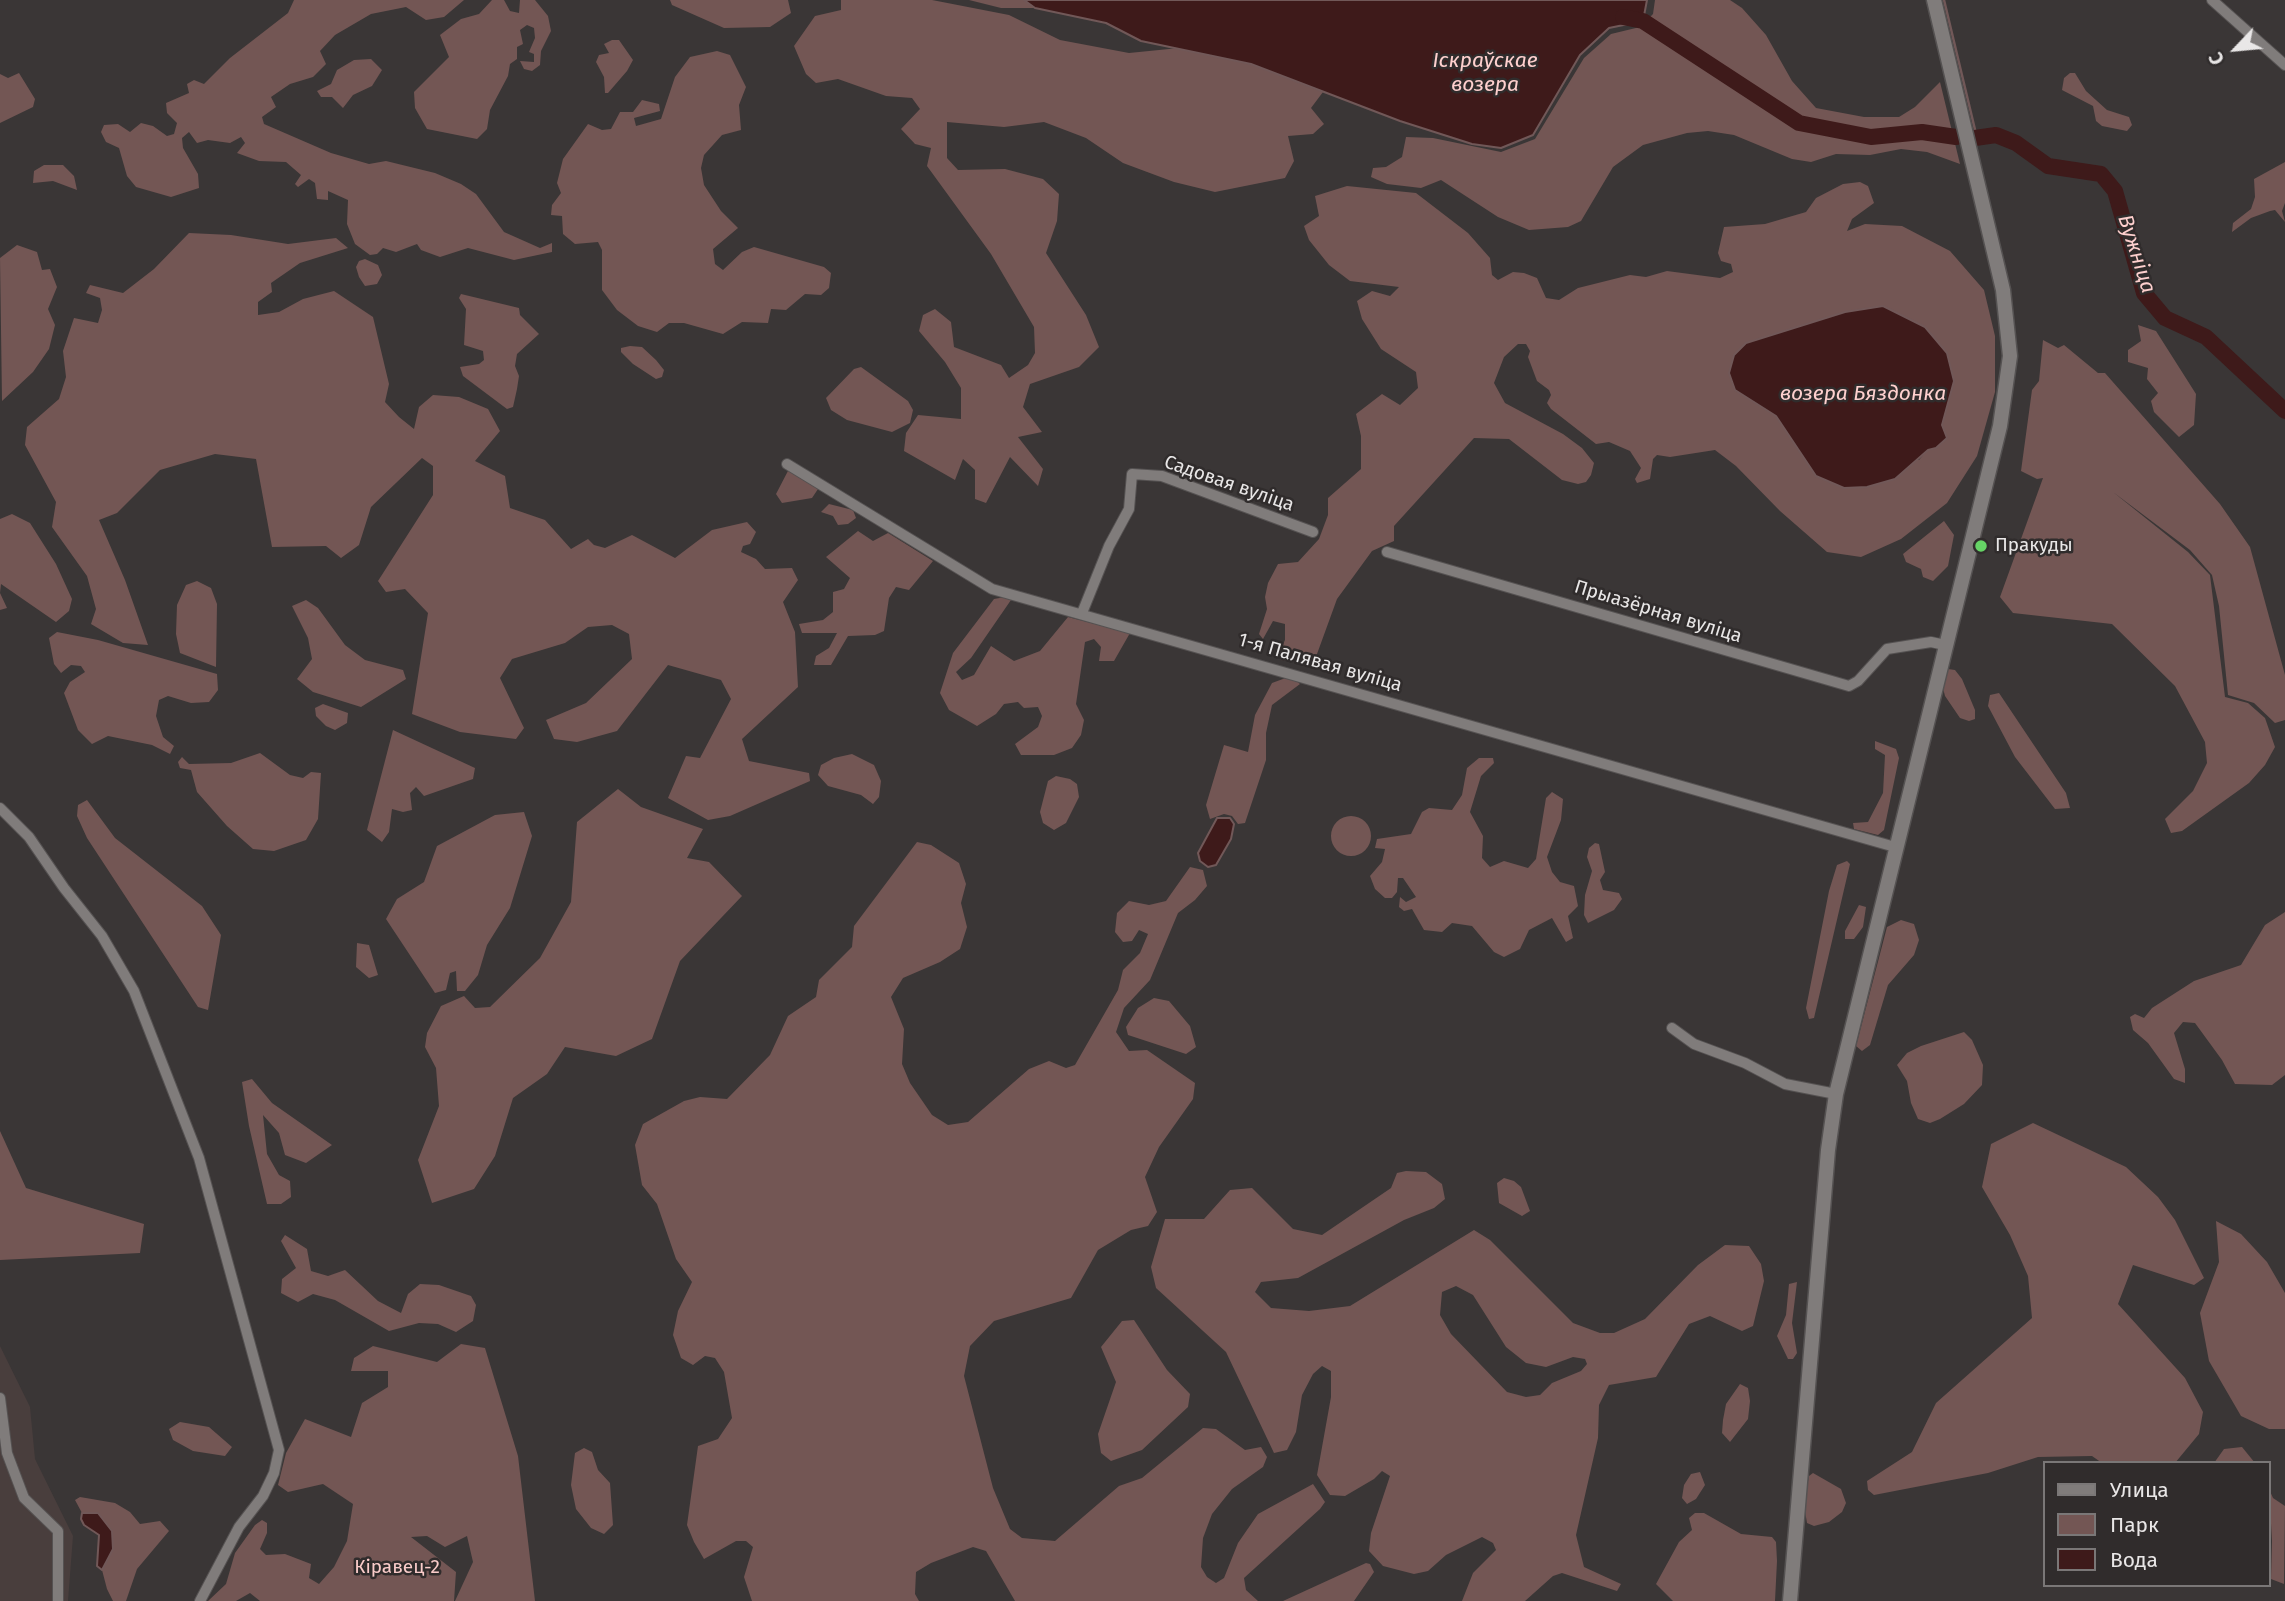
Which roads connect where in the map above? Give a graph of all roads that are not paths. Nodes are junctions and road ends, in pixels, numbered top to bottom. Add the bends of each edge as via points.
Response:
1 (1934, 0) edge
2 (2212, 0) edge
3 (2285, 65) edge
4 (787, 464) dead end
5 (1313, 532) dead end
6 (1388, 552) dead end
7 (1083, 613) junction
8 (1945, 645) junction
9 (0, 808) edge
10 (1895, 847) junction
11 (1672, 1028) dead end
12 (1836, 1094) junction
13 (0, 1398) edge
14 (58, 1601) edge
15 (200, 1601) edge
16 (1790, 1601) edge

1 - 8 main road via 2003,290 2010,356 2000,426
2 - 3 street
4 - 7 street, 1-я Палявая вуліца via 992,589
5 - 7 street, Садовая вуліца via 1162,476 1132,474 1129,509
6 - 8 street, Прыазёрная вуліца via 1849,685 1887,649 1931,642
7 - 10 street, 1-я Палявая вуліца
8 - 10 main road
9 - 15 street via 29,836 102,936 134,991 199,1158 279,1450 263,1496 239,1527
10 - 12 main road
11 - 12 street via 1694,1044 1785,1084
12 - 16 main road
13 - 14 street via 7,1453 24,1498 58,1531

